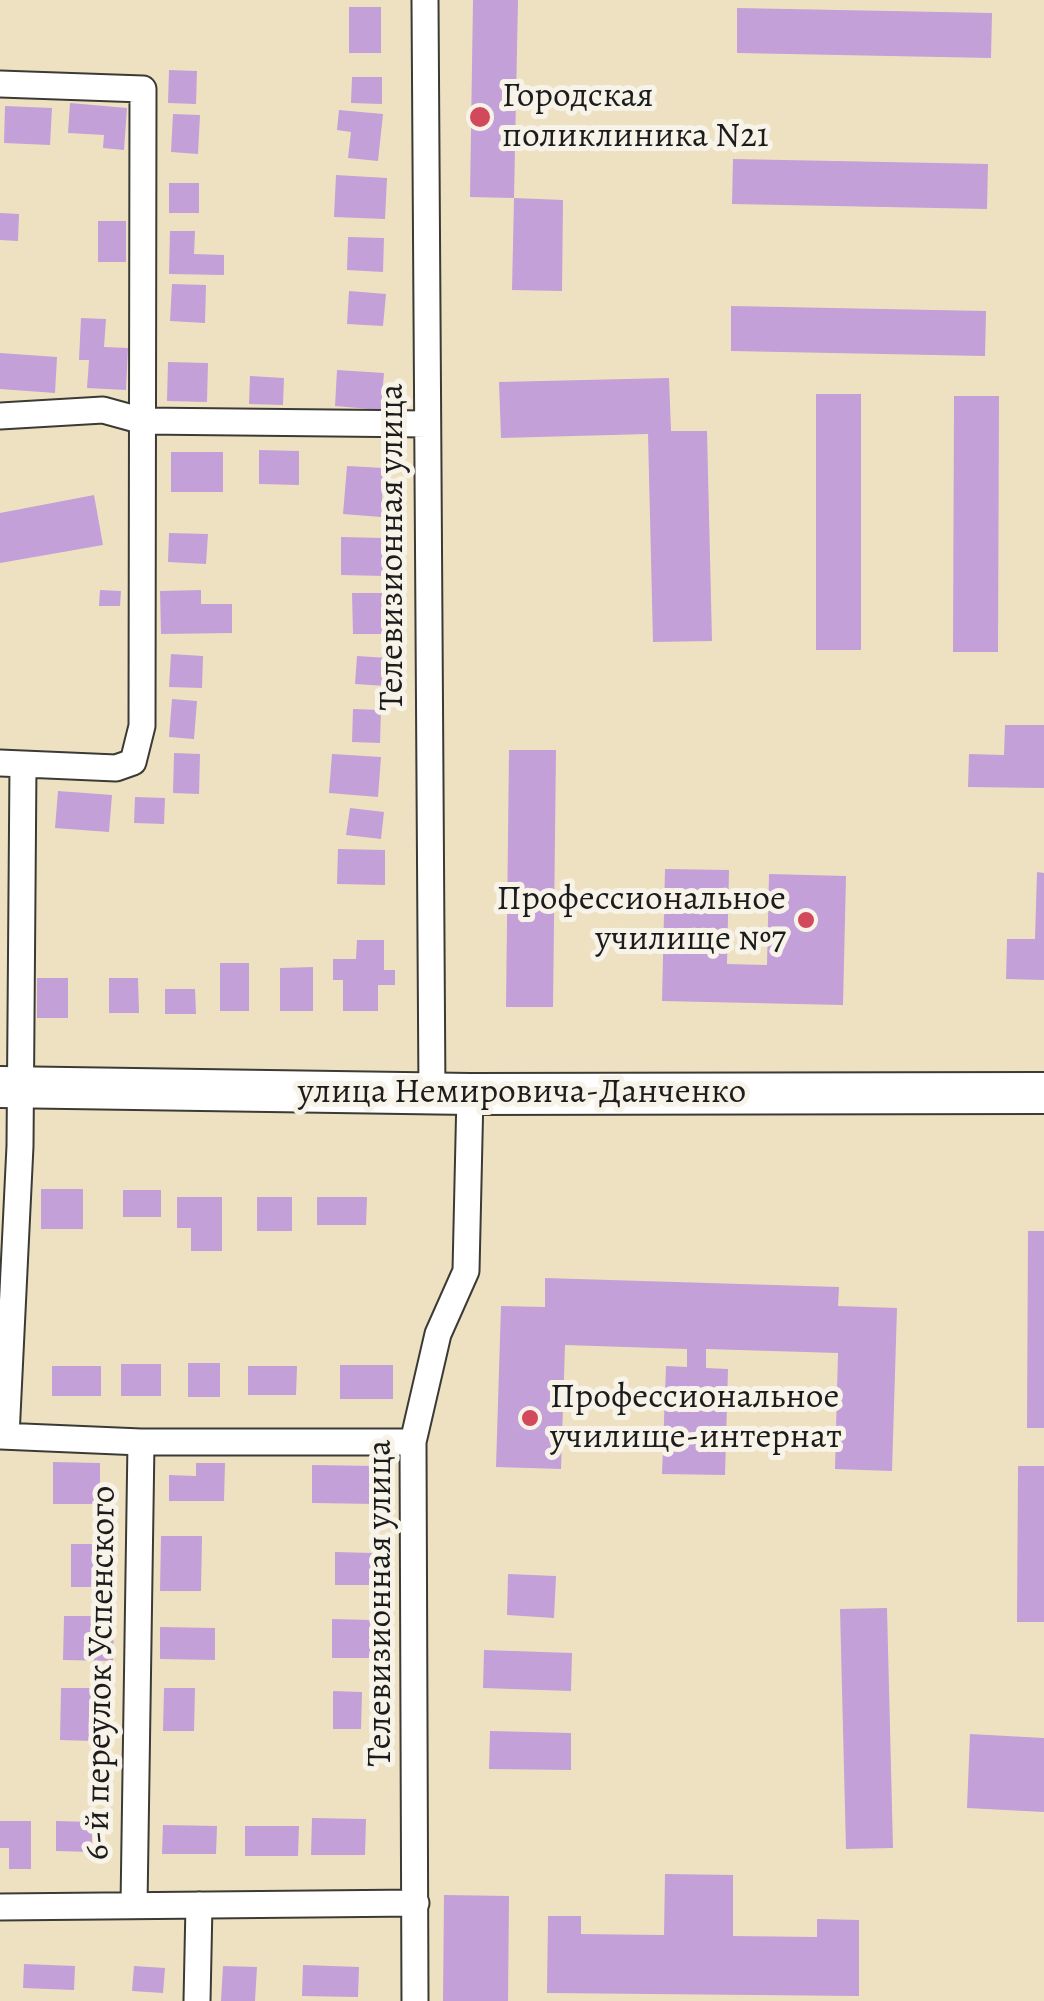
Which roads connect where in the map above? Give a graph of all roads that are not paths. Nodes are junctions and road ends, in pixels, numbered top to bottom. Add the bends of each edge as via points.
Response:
1 (425, 0) edge
2 (0, 84) edge
3 (0, 416) edge
4 (142, 421) junction
5 (427, 424) junction
6 (12, 764) edge
7 (10, 1088) edge
8 (1044, 1093) edge
9 (451, 1094) junction
10 (3, 1436) edge
11 (140, 1442) junction
12 (413, 1442) junction
13 (416, 1903) junction
14 (134, 1905) junction
15 (199, 1905) junction
16 (0, 1907) edge
17 (197, 2001) edge
18 (416, 2001) edge

1 - 5 street, Телевизионная улица
2 - 4 street via 144,89
3 - 4 street via 103,410
4 - 5 street
4 - 6 street via 142,726 133,762 116,768
5 - 9 street, Телевизионная улица
6 - 7 street
7 - 9 main road, улица Немировича-Данченко
7 - 10 street via 20,1146
8 - 9 main road, улица Немировича-Данченко
9 - 12 street, Телевизионная улица via 466,1271 438,1334
10 - 11 street
11 - 12 street
11 - 14 street, 6-й переулок Успенского
12 - 13 street, Телевизионная улица
13 - 15 street
13 - 18 street, Телевизионная улица
14 - 15 street
14 - 16 street
15 - 17 street

